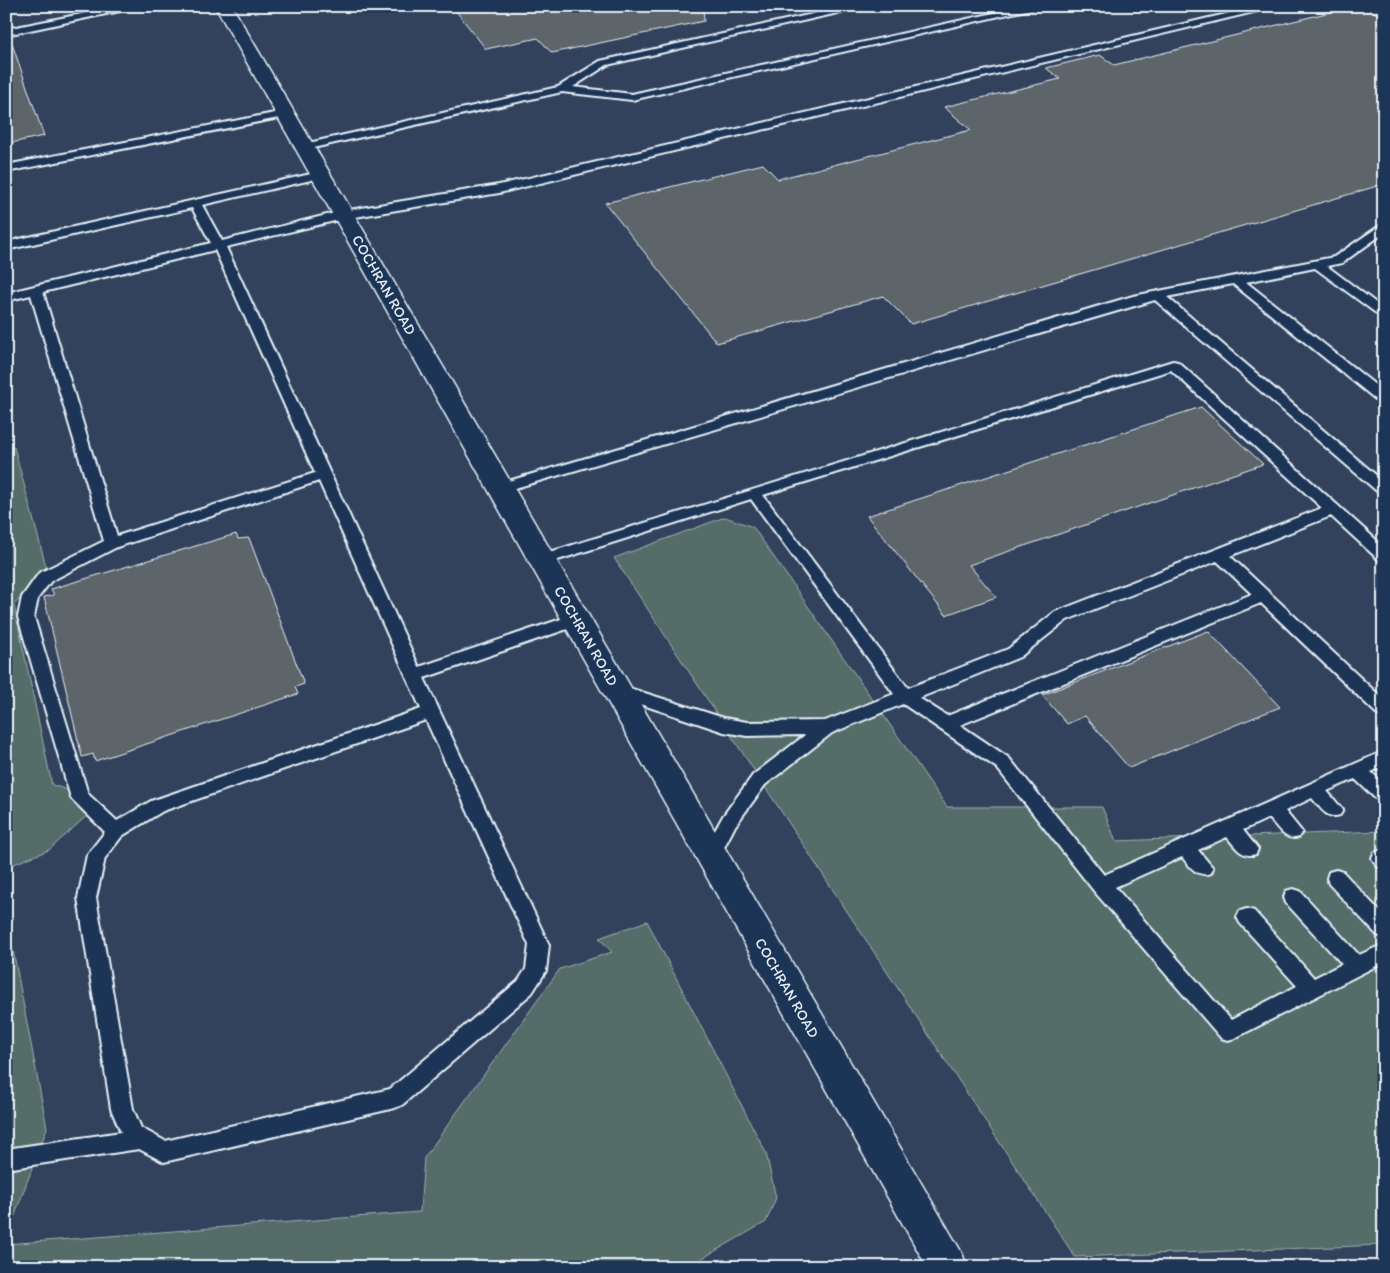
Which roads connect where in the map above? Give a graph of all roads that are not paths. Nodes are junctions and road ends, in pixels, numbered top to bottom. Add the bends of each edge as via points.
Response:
1 (139, 6) edge
2 (223, 6) edge
3 (864, 6) edge
4 (1039, 6) edge
5 (1274, 6) edge
6 (6, 32) edge
7 (562, 88) junction
8 (285, 114) junction
9 (304, 147) junction
10 (6, 169) edge
11 (320, 175) junction
12 (195, 203) junction
13 (343, 216) junction
14 (1384, 227) edge
15 (6, 246) edge
16 (219, 246) junction
17 (1317, 264) junction
18 (1236, 280) junction
19 (36, 290) junction
20 (1157, 295) junction
21 (6, 297) edge
22 (1384, 315) edge
23 (1384, 399) edge
24 (323, 475) junction
25 (500, 488) junction
26 (1384, 490) edge
27 (754, 492) junction
28 (1333, 510) junction
29 (112, 543) junction
30 (1219, 554) junction
31 (1384, 556) edge
32 (542, 560) junction
33 (1263, 596) junction
34 (576, 620) junction
35 (414, 675) junction
36 (616, 690) junction
37 (906, 697) junction
38 (1384, 710) edge
39 (431, 712) junction
40 (945, 724) junction
41 (826, 728) junction
42 (1384, 758) edge
43 (1358, 770) junction
44 (1314, 789) junction
45 (1381, 793) dead end
46 (1271, 808) junction
47 (1334, 810) dead end
48 (1229, 828) junction
49 (116, 831) junction
50 (1293, 832) dead end
51 (1185, 848) junction
52 (1249, 849) dead end
53 (710, 854) junction
54 (1204, 868) dead end
55 (1336, 878) dead end
56 (1101, 885) junction
57 (1293, 897) dead end
58 (1247, 917) dead end
59 (1384, 929) edge
60 (1384, 952) edge
61 (1356, 966) junction
62 (1311, 988) junction
63 (140, 1139) junction
64 (6, 1159) edge
65 (948, 1267) edge

1 - 6 lane
2 - 8 street, COCHRAN ROAD
3 - 7 lane via 604,63
4 - 7 lane via 632,97
5 - 13 lane via 499,189
7 - 9 lane
8 - 9 street, COCHRAN ROAD
8 - 10 lane
9 - 11 street, COCHRAN ROAD
11 - 12 lane
11 - 13 street, COCHRAN ROAD
12 - 15 lane
12 - 16 lane
13 - 16 lane
13 - 25 street, COCHRAN ROAD
14 - 17 lane via 1338,260
16 - 19 lane
16 - 24 lane
17 - 18 lane
17 - 22 lane
18 - 20 lane
18 - 23 lane
19 - 21 lane
19 - 29 lane
20 - 25 lane
20 - 26 lane
24 - 29 lane
24 - 35 lane
25 - 32 street, COCHRAN ROAD
27 - 28 lane via 1174,365
27 - 32 lane
27 - 37 lane
28 - 30 lane
28 - 31 lane
29 - 49 lane via 45,577 30,597 26,618 80,798
30 - 33 lane
30 - 37 lane via 1061,616 1014,653
32 - 34 street, COCHRAN ROAD
33 - 38 lane
33 - 40 lane
34 - 35 lane
34 - 36 street, COCHRAN ROAD
35 - 39 lane
36 - 41 lane via 724,725 747,729
36 - 53 street, COCHRAN ROAD
37 - 40 lane
37 - 41 lane
39 - 49 lane via 157,806
39 - 63 lane via 539,945 536,971 525,988 396,1098 164,1152
40 - 56 lane via 1003,763
41 - 53 lane via 759,780 728,822
42 - 43 lane
43 - 44 lane
43 - 45 lane
44 - 46 lane
44 - 47 lane
46 - 48 lane
46 - 50 lane
48 - 51 lane
48 - 52 lane
49 - 63 lane via 96,855 87,898 122,1109 134,1134
51 - 54 lane
51 - 56 lane
53 - 65 street, COCHRAN ROAD
55 - 59 lane
56 - 62 lane via 1228,1031
57 - 61 lane
58 - 62 lane
60 - 61 lane
61 - 62 lane
63 - 64 lane

